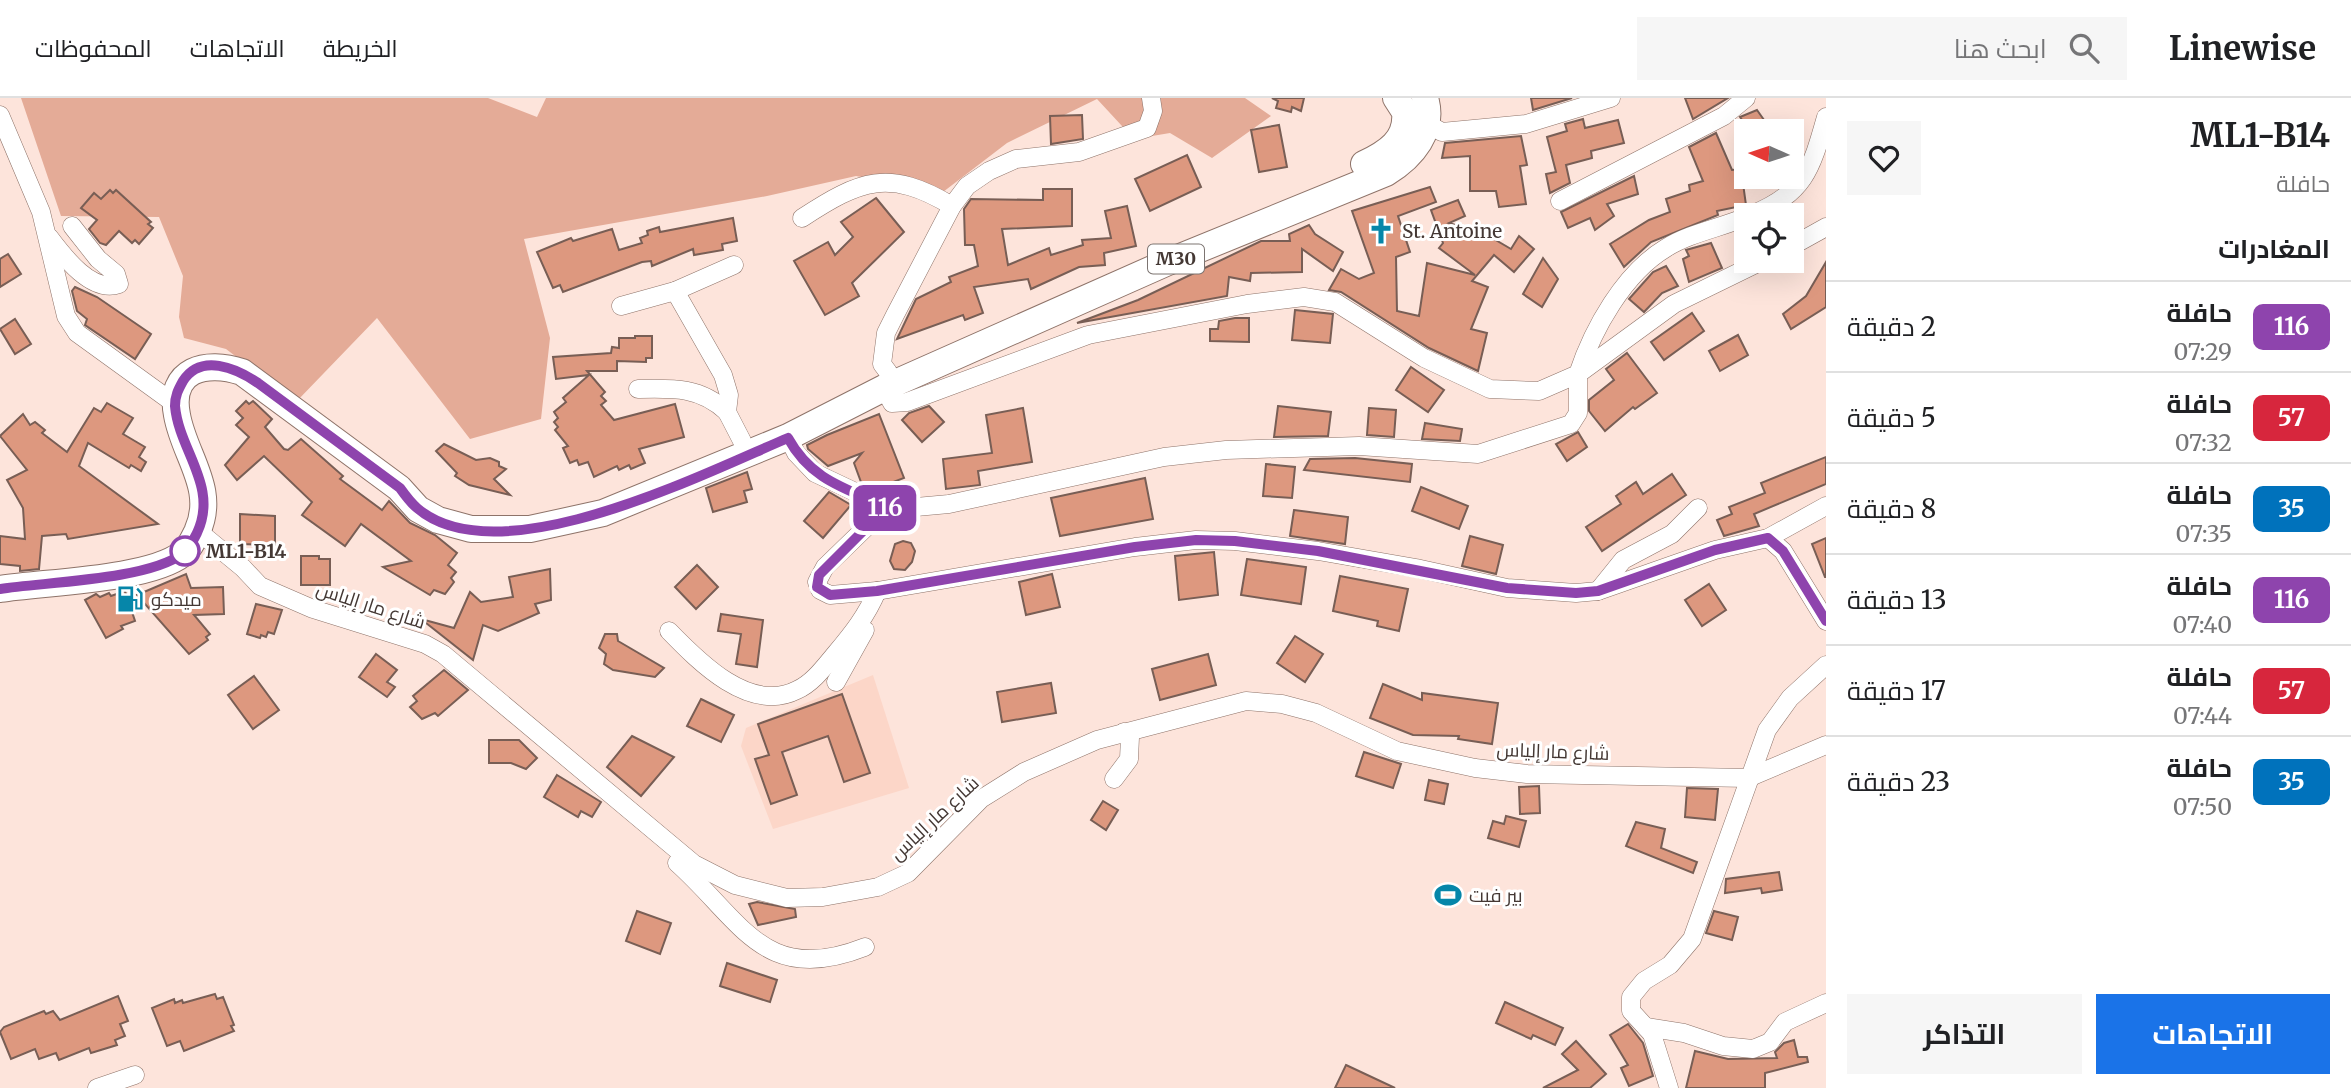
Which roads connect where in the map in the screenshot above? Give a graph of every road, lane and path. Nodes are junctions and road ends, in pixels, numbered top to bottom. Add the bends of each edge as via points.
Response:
1 (1150, 98) edge
2 (1396, 98) edge
3 (1425, 98) edge
4 (1611, 98) edge
5 (1746, 98) edge
6 (0, 115) edge
7 (1826, 117) edge
8 (1427, 124) junction
9 (1560, 201) dead end
10 (1774, 203) edge
11 (952, 206) junction
12 (802, 218) dead end
13 (1734, 221) edge
14 (72, 226) dead end
15 (1826, 227) edge
16 (47, 234) junction
17 (1804, 239) edge
18 (734, 265) dead end
19 (1737, 273) edge
20 (675, 291) junction
21 (621, 306) dead end
22 (1578, 374) junction
23 (886, 380) junction
24 (638, 389) dead end
25 (175, 404) junction
26 (727, 412) junction
27 (788, 438) junction
28 (742, 441) junction
29 (400, 488) junction
30 (1826, 506) edge
31 (887, 507) junction
32 (1698, 508) dead end
33 (198, 531) junction
34 (1768, 538) junction
35 (0, 589) edge
36 (877, 591) junction
37 (1598, 591) junction
38 (865, 616) junction
39 (1826, 621) edge
40 (670, 631) dead end
41 (1826, 665) edge
42 (836, 682) dead end
43 (1124, 732) junction
44 (1826, 745) edge
45 (1748, 778) junction
46 (1114, 779) dead end
47 (656, 833) junction
48 (865, 947) dead end
49 (1826, 1003) edge
50 (1646, 1027) junction
51 (135, 1075) dead end
52 (97, 1088) edge
53 (1669, 1088) edge

1 - 11 street via 1153,111 1147,128 1079,152 1026,156 1006,163 967,186
2 - 23 highway, M30 via 1405,112 1404,131 1385,153
3 - 8 highway
4 - 8 street via 1526,124 1442,132
5 - 9 street via 1724,116
6 - 16 street
7 - 10 street via 1813,164 1801,185
8 - 23 highway, M30 via 1409,158 1386,173
11 - 12 street via 912,185 868,182
11 - 23 street via 886,333 882,364
13 - 22 street via 1680,240 1646,263 1601,324
14 - 16 street via 97,259 116,274 119,284 98,284 66,259
15 - 17 street
16 - 25 street via 66,316 77,333
18 - 20 street
19 - 22 street via 1674,304
20 - 21 street
20 - 26 street via 723,376 729,395
22 - 23 street via 1539,391 1490,389 1416,354 1335,302 1304,297 1088,335 907,402 892,403
22 - 31 street via 1578,413 1571,424 1488,453 1359,446 1217,451 1130,463 949,504
23 - 27 highway, M30
23 - 28 highway, M30
24 - 26 street via 690,390 707,395
25 - 29 highway via 187,376 202,366 242,372
25 - 33 highway via 204,496 205,511
26 - 28 street
27 - 29 highway, M30 via 603,513 530,529 471,529 438,520 418,509
27 - 31 street via 815,473
28 - 29 highway, M30 via 602,503 542,517 471,513
30 - 34 street
31 - 36 street via 844,547 817,582 820,590 830,595
32 - 37 street via 1672,534 1623,560
33 - 35 highway via 182,554 143,569
33 - 47 street, شارع مار إلياس via 260,586 443,654
34 - 37 street via 1715,550
34 - 39 street via 1783,551
36 - 37 street via 1196,540 1318,551 1524,591
36 - 38 street
38 - 40 street via 809,682 777,696 763,696 724,679
38 - 42 street via 865,631
41 - 45 street via 1790,698 1767,730
43 - 45 street, شارع مار إلياس via 1230,704 1262,702 1316,713 1396,751 1475,768 1527,774
43 - 46 street via 1130,737 1129,759
43 - 47 street, شارع مار إلياس via 1024,772 982,799 908,873 896,881 849,894 787,898 735,886 694,864
44 - 45 street
45 - 50 street via 1692,939 1670,965 1630,997 1632,1011
47 - 48 street via 660,846 765,948 812,959 843,956
49 - 50 street via 1785,1022 1770,1042 1753,1049
50 - 53 street via 1658,1047
51 - 52 street

